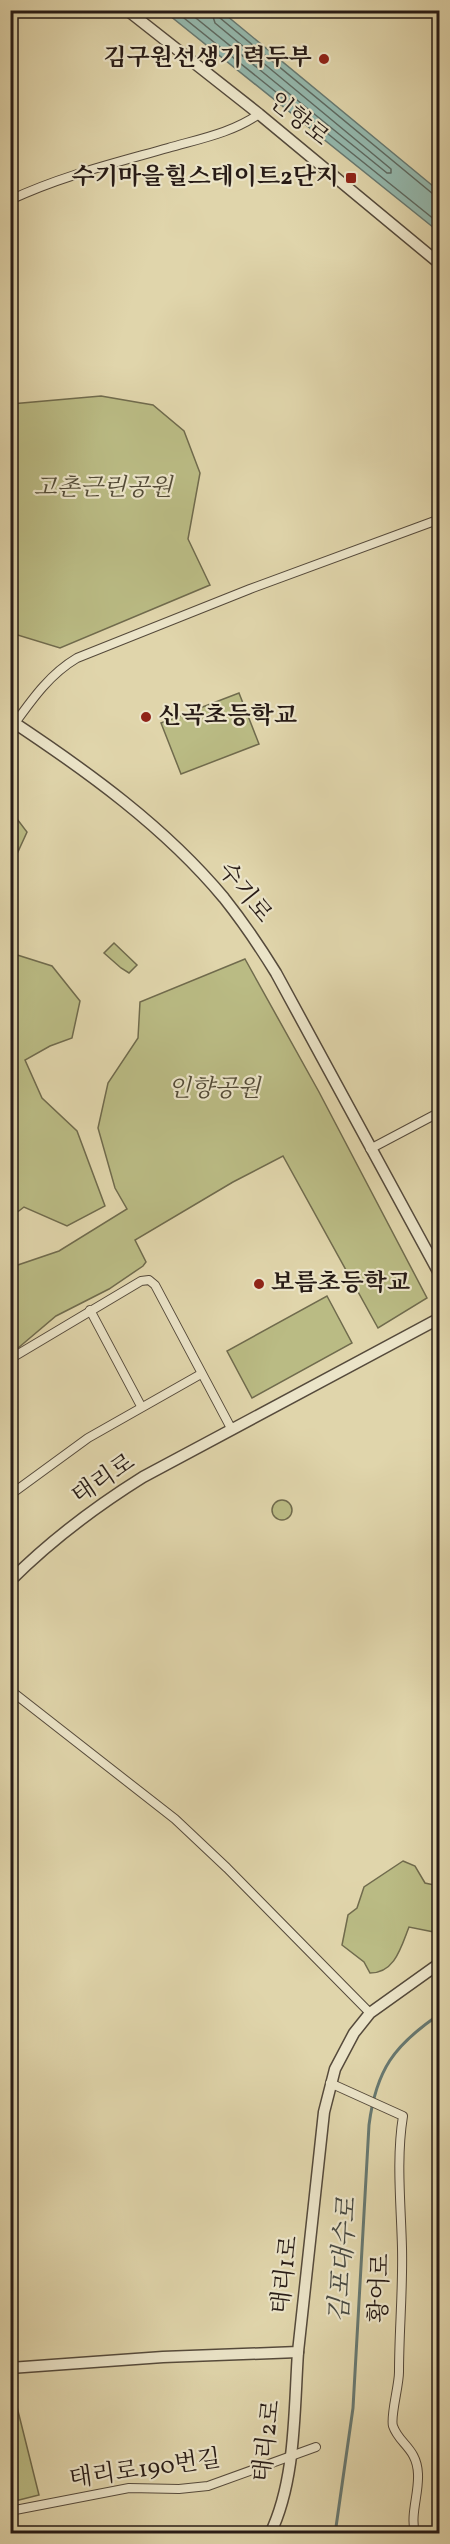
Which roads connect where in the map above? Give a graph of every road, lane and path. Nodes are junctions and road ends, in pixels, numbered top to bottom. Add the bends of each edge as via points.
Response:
1 (127, 10) edge
2 (259, 114) junction
3 (10, 200) edge
4 (440, 264) edge
5 (440, 519) edge
6 (13, 722) edge
7 (439, 1112) edge
8 (370, 1149) junction
9 (440, 1275) edge
10 (90, 1310) junction
11 (440, 1318) edge
12 (10, 1359) edge
13 (201, 1374) junction
14 (141, 1406) junction
15 (232, 1430) junction
16 (10, 1495) edge
17 (10, 1581) edge
18 (10, 1690) edge
19 (440, 1963) edge
20 (370, 2013) junction
21 (330, 2083) junction
22 (298, 2352) junction
23 (10, 2368) edge
24 (316, 2447) dead end
25 (291, 2456) junction
26 (10, 2511) edge
27 (270, 2534) edge
28 (415, 2534) edge

1 - 2 street, 인향로
2 - 3 street via 234,129 53,181
2 - 4 street, 인향로
5 - 6 street, 수기로 via 77,657 49,679
6 - 8 street, 수기로 via 133,810 224,898 276,973
7 - 8 street
8 - 9 street, 수기로
10 - 12 street
10 - 13 street via 141,1281 152,1282
10 - 14 street
11 - 15 street, 태리로
13 - 14 street, 태리로
13 - 15 street
14 - 16 street, 태리로 via 57,1458
15 - 17 street, 태리로 via 110,1498
18 - 20 street via 175,1819
19 - 20 street, 태리1로
20 - 21 street, 태리1로 via 342,2054
21 - 22 street, 태리1로
21 - 28 street, 황어로 via 403,2116 399,2152 399,2382 393,2427 416,2464
22 - 23 street
22 - 25 street, 태리2로
24 - 25 street, 태리로190번길
25 - 26 street, 태리로190번길 via 208,2486 129,2488
25 - 27 street, 태리2로

